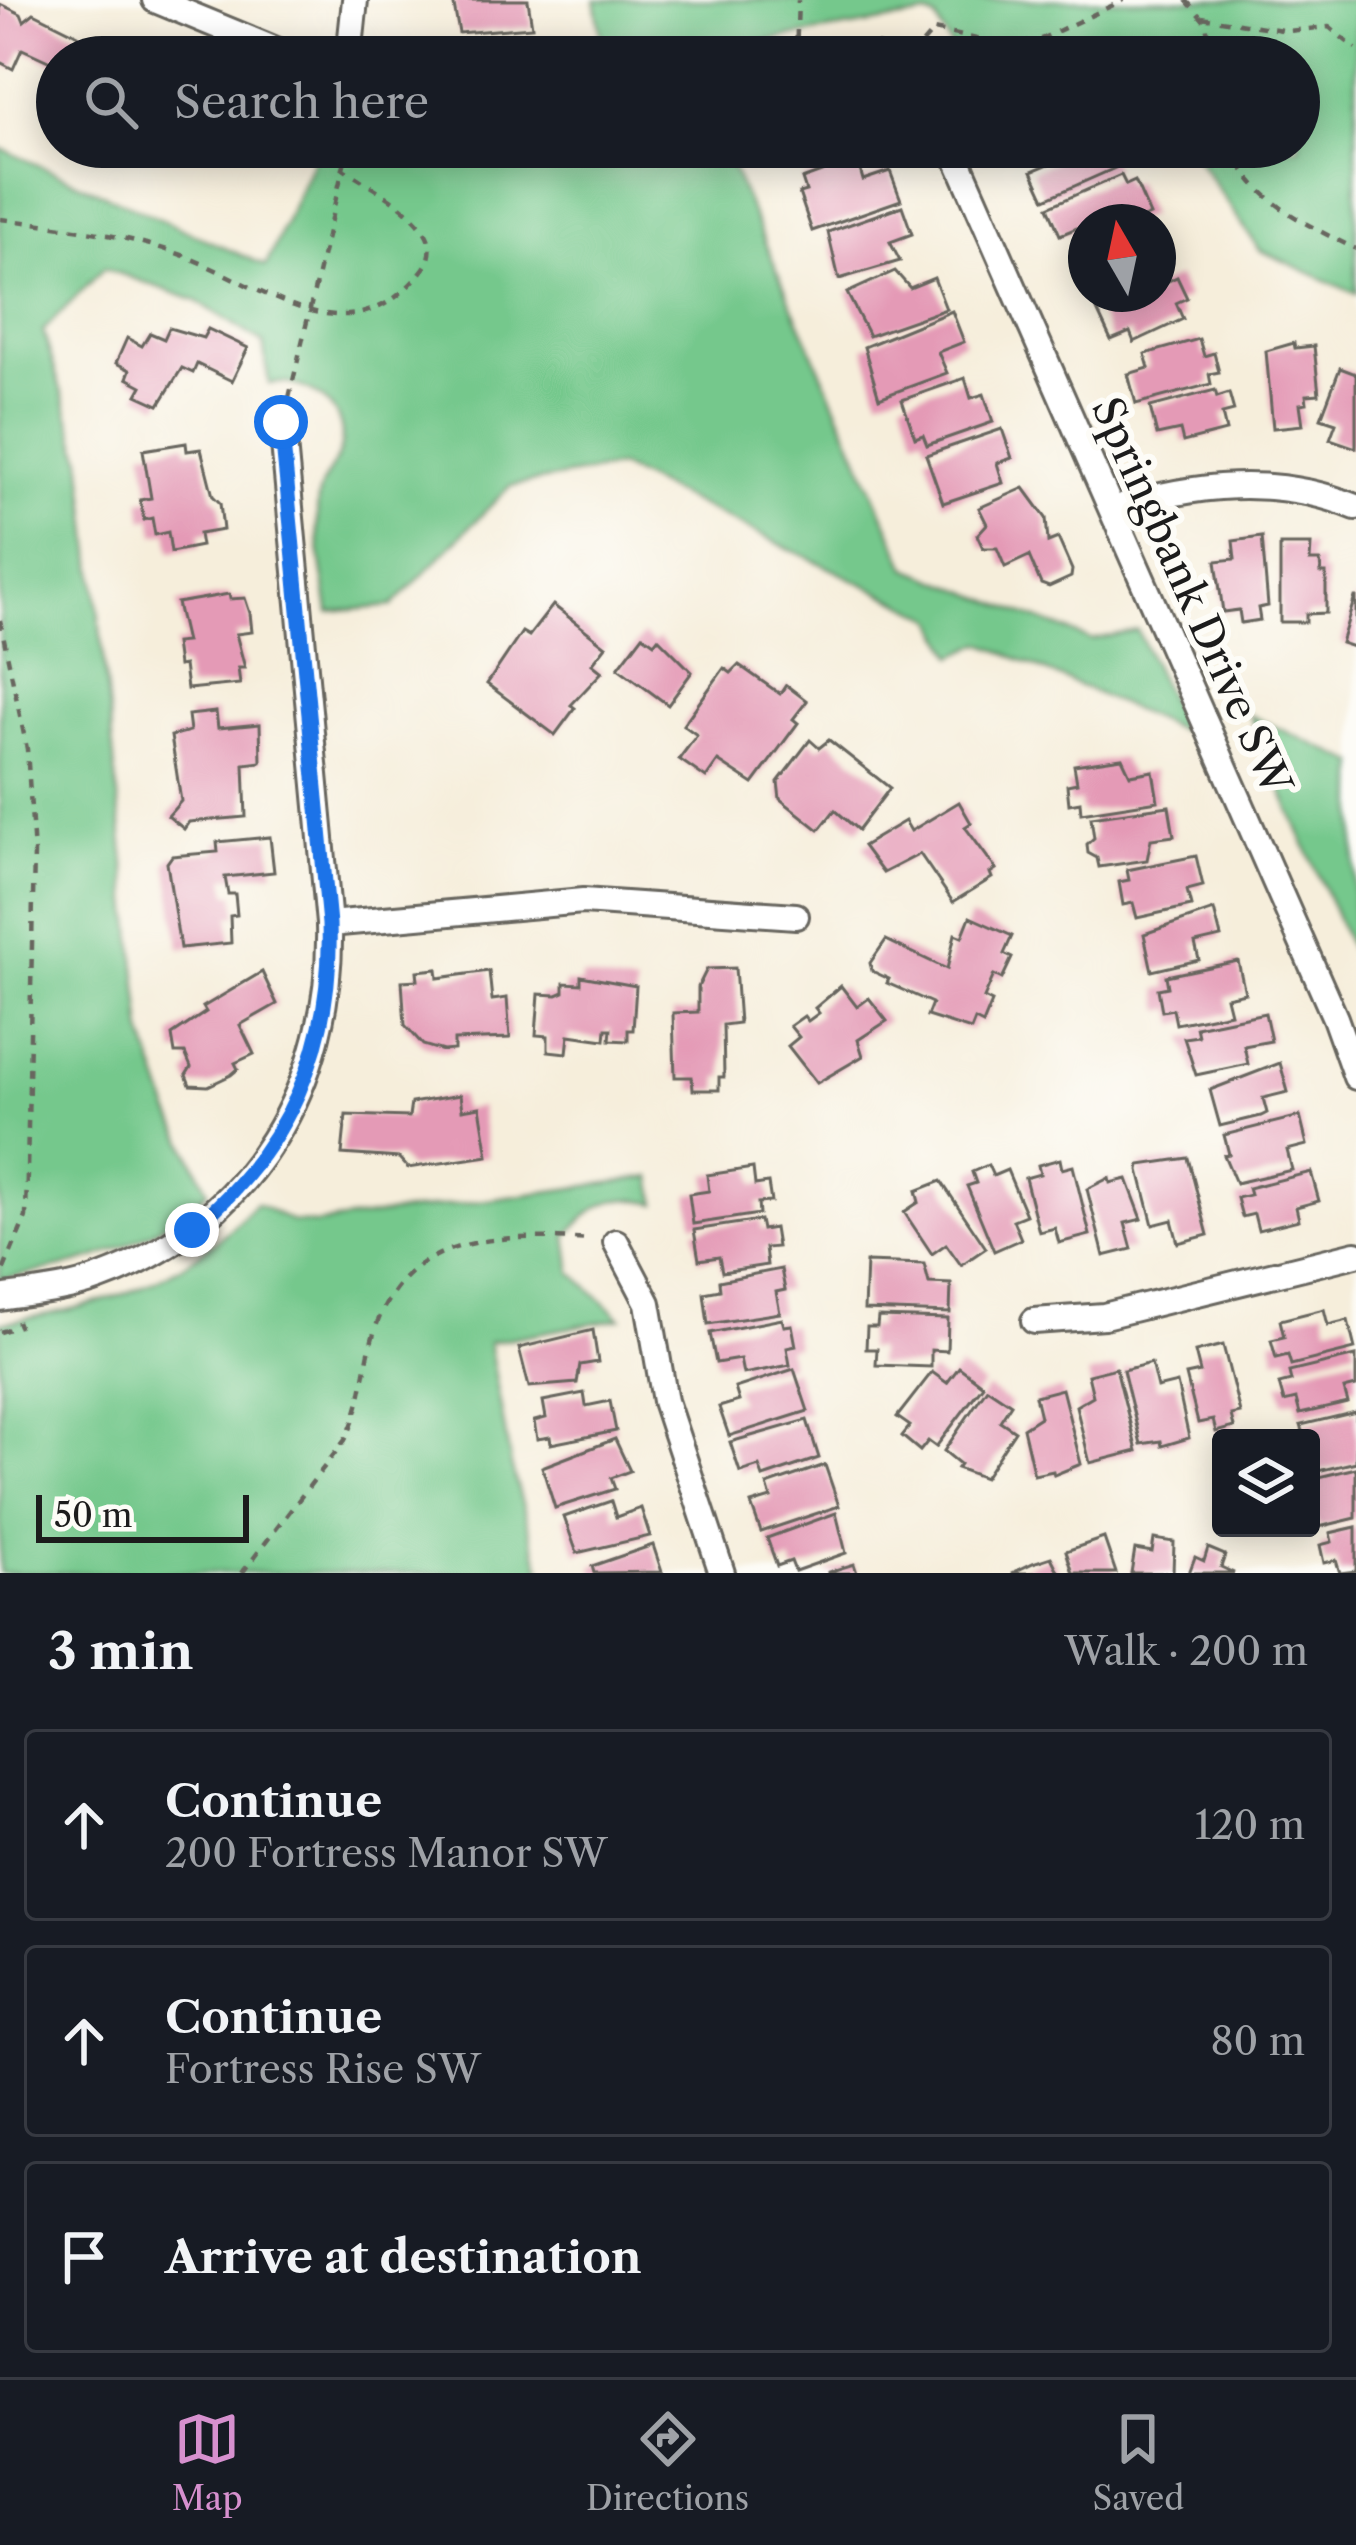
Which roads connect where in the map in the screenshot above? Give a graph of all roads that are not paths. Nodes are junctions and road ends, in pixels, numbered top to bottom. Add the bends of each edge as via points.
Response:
1 (155, 0) edge
2 (355, 0) edge
3 (242, 36) edge
4 (352, 36) edge
5 (961, 168) edge
6 (281, 422) road end
7 (1356, 507) edge
8 (1112, 509) junction
9 (796, 916) dead end
10 (329, 924) junction
11 (1356, 1077) edge
12 (616, 1242) road end
13 (1356, 1254) edge
14 (2, 1298) edge
15 (1034, 1321) dead end
16 (722, 1573) edge

1 - 3 street
2 - 4 street
5 - 8 street, Springbank Drive SW
6 - 10 street
7 - 8 street via 1294,489 1226,485
8 - 11 street, Springbank Drive SW
9 - 10 street via 583,902
10 - 14 street via 328,997 313,1063 286,1124 244,1182 192,1230 131,1266
12 - 16 street via 648,1303 665,1401
13 - 15 street via 1104,1316

